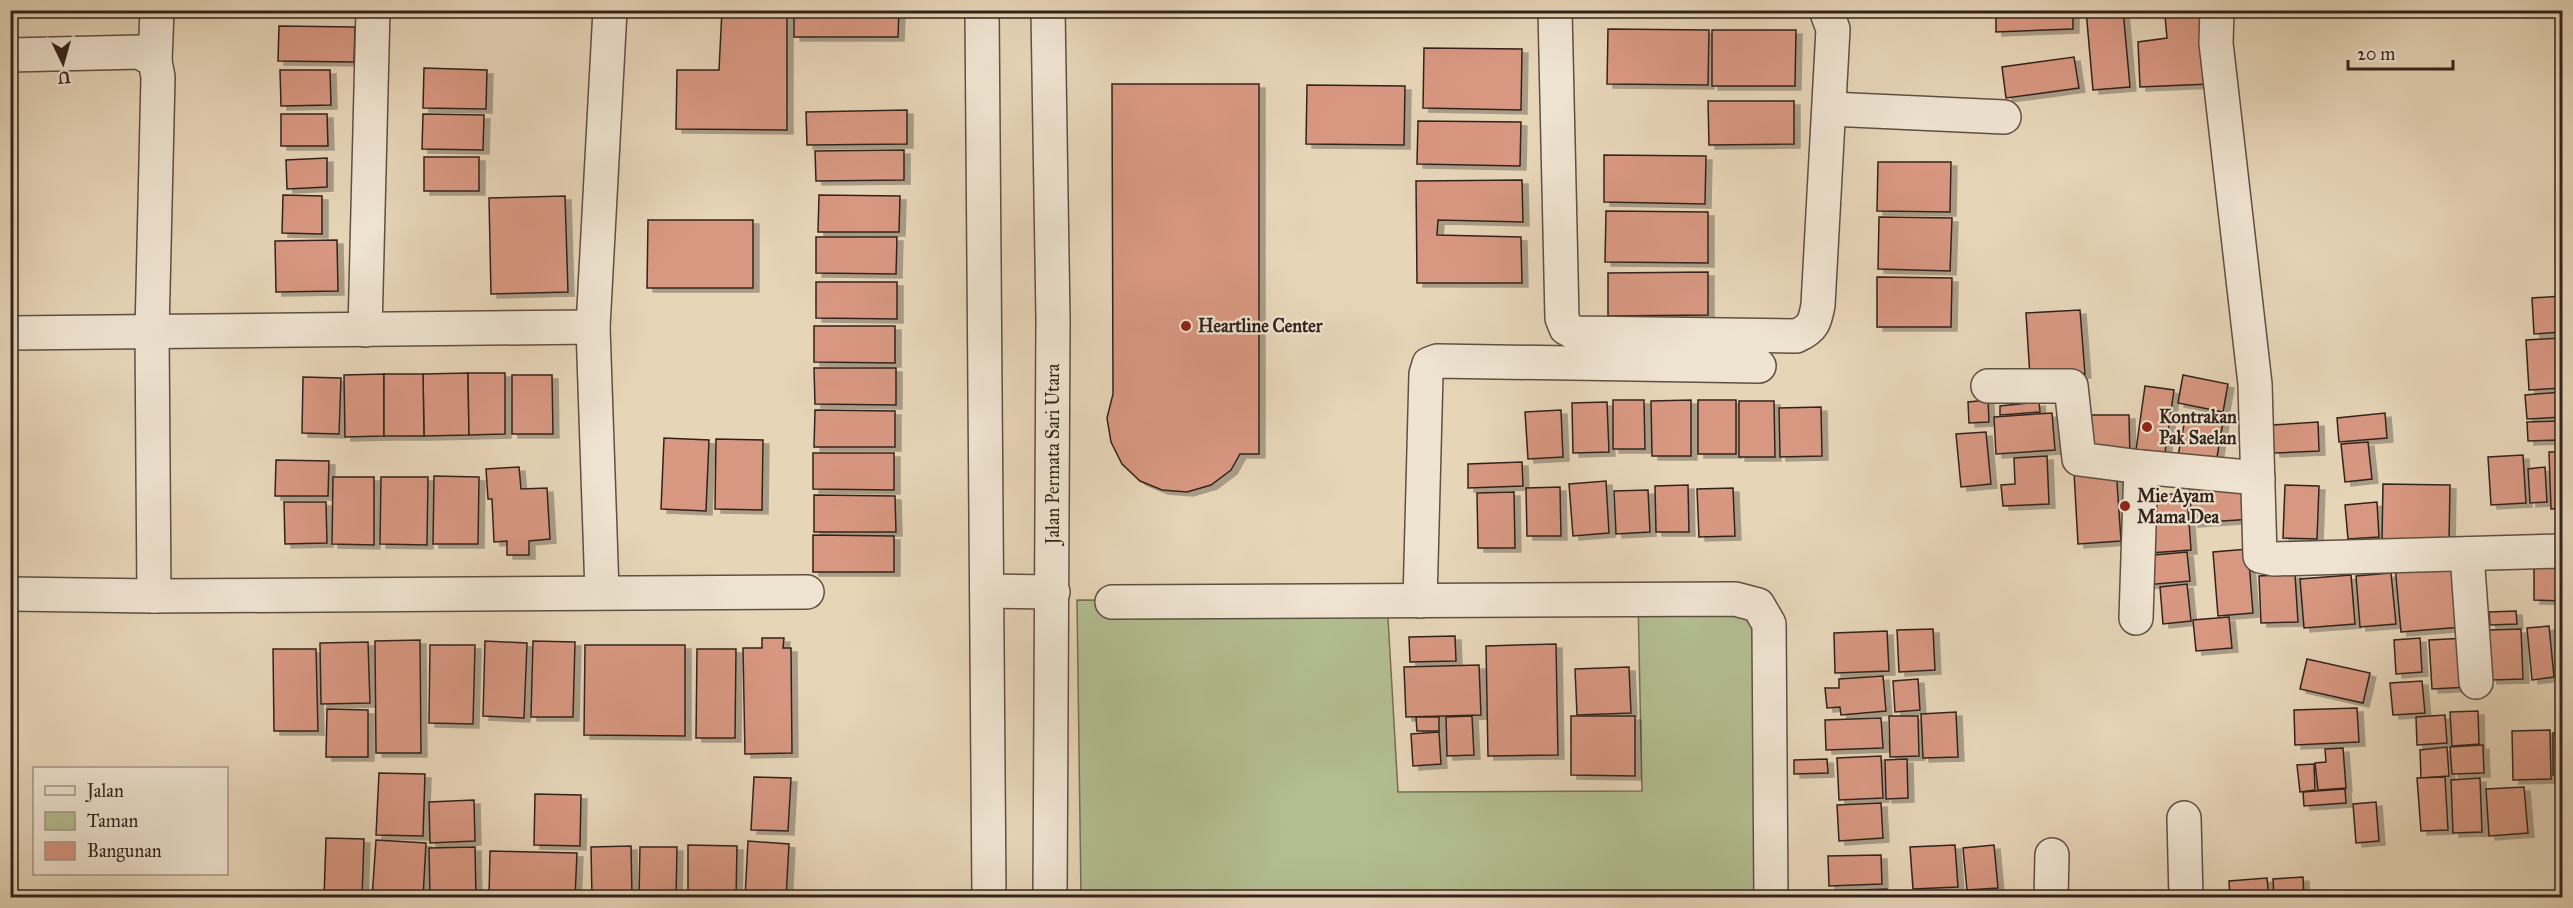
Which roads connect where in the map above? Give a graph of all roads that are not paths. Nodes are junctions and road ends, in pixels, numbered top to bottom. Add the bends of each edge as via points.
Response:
1 (157, 10) edge
2 (373, 10) edge
3 (610, 10) edge
4 (981, 10) edge
5 (1048, 10) edge
6 (1555, 10) edge
7 (1826, 10) edge
8 (2217, 10) edge
9 (10, 55) edge
10 (155, 61) junction
11 (1830, 109) junction
12 (2004, 117) dead end
13 (592, 327) junction
14 (365, 330) junction
15 (152, 332) junction
16 (10, 333) edge
17 (1758, 366) dead end
18 (1988, 386) dead end
19 (2141, 467) junction
20 (2258, 478) junction
21 (2562, 551) edge
22 (2467, 554) junction
23 (987, 591) junction
24 (602, 592) junction
25 (807, 592) dead end
26 (1053, 592) junction
27 (10, 594) edge
28 (154, 596) junction
29 (1420, 601) junction
30 (1112, 602) dead end
31 (2136, 618) dead end
32 (2476, 682) dead end
33 (2184, 818) dead end
34 (2052, 855) dead end
35 (989, 897) edge
36 (1050, 897) edge
37 (1771, 897) edge
38 (2050, 897) edge
39 (2186, 897) edge

1 - 10 street
2 - 14 street
3 - 13 street
4 - 23 street
5 - 26 street, Jalan Permata Sari Utara
6 - 11 street via 1562,318 1566,328 1575,333 1796,336 1808,331 1815,323 1818,305
7 - 11 street via 1833,29
8 - 20 street via 2216,43 2255,384
9 - 10 street via 140,52
10 - 15 street via 158,77
11 - 12 street
13 - 14 street
13 - 24 street
14 - 15 street
15 - 16 street
15 - 28 street
17 - 29 street via 1437,361 1429,364 1425,374
18 - 19 street via 2071,386 2079,459
19 - 20 street
19 - 31 street
20 - 22 street via 2260,556 2274,559
21 - 22 street
22 - 32 street
23 - 26 street
23 - 35 street
24 - 25 street
24 - 28 street
26 - 36 street, Jalan Permata Sari Utara
27 - 28 street
29 - 30 street
29 - 37 street via 1735,599 1758,605 1769,624
33 - 39 street
34 - 38 street

